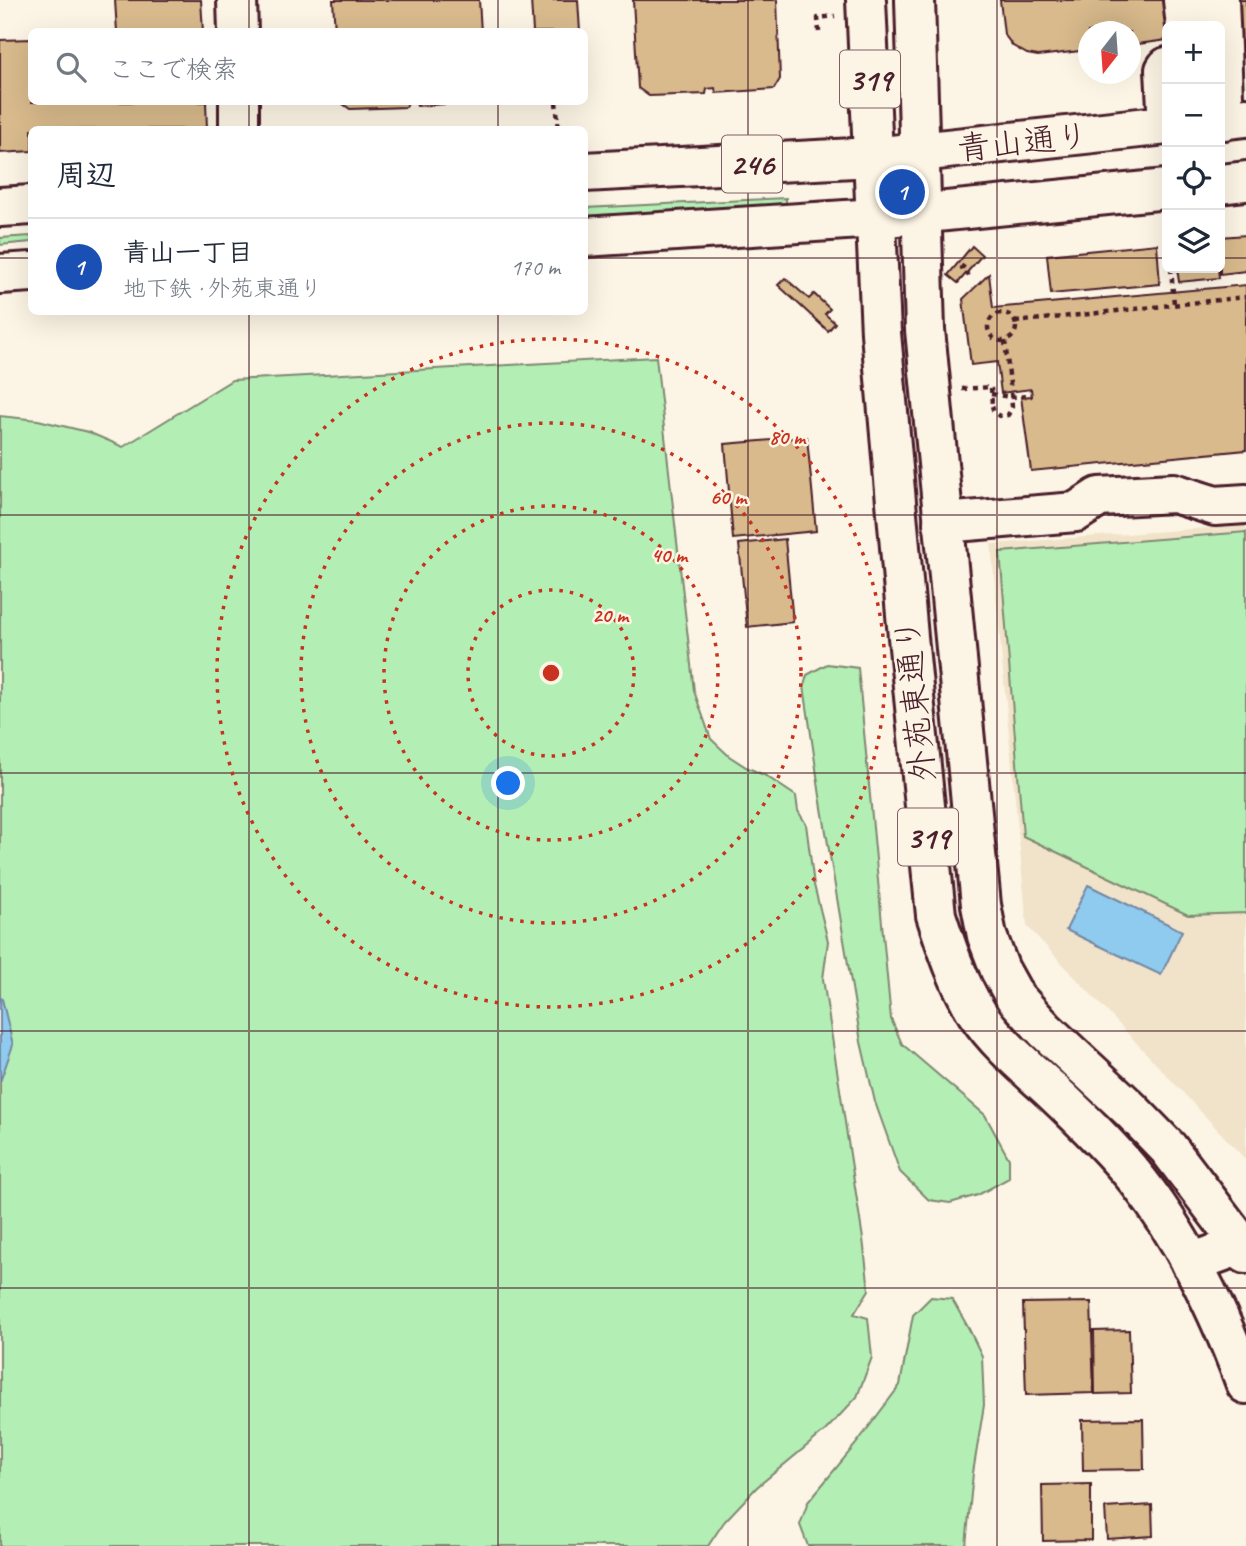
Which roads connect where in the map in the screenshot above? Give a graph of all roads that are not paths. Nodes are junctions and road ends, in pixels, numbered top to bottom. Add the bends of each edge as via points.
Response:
1 (237, 0) edge
2 (260, 0) edge
3 (915, 0) edge
4 (1183, 0) edge
5 (1219, 0) edge
6 (851, 8) edge
7 (1185, 21) edge
8 (237, 28) edge
9 (260, 28) edge
10 (239, 105) edge
11 (261, 105) edge
12 (1230, 119) edge
13 (239, 126) edge
14 (261, 126) edge
15 (1162, 126) edge
16 (919, 152) junction
17 (873, 158) junction
18 (588, 172) edge
19 (1246, 181) edge
20 (1225, 183) edge
21 (1162, 189) edge
22 (28, 205) edge
23 (0, 207) edge
24 (921, 213) junction
25 (876, 218) junction
26 (588, 237) edge
27 (28, 272) edge
28 (0, 274) edge
29 (1246, 486) edge
30 (1174, 493) junction
31 (1246, 504) edge
32 (943, 523) junction
33 (1244, 1247) edge
34 (1191, 1264) junction
35 (1246, 1384) edge

1 - 8 main road
2 - 9 main road
3 - 16 main road, 外苑東通り / 319
4 - 7 main road
5 - 12 main road
6 - 17 main road, 外苑東通り / 319
10 - 13 main road
11 - 14 main road
15 - 16 main road, 青山通り / 246
16 - 17 main road, 青山通り / 246
16 - 24 main road, 外苑東通り / 319
17 - 18 main road, 青山通り / 246
17 - 25 main road, 外苑東通り / 319
19 - 20 main road
21 - 24 main road, 青山通り / 246
22 - 23 main road
24 - 25 main road, 青山通り / 246
24 - 32 main road, 外苑東通り / 319 via 925,330
25 - 26 main road, 青山通り / 246
25 - 34 main road, 外苑東通り / 319 via 881,333 936,915 960,981 977,1012 994,1035 1132,1174 1171,1227
27 - 28 main road
29 - 30 main road
30 - 31 main road via 1215,506
30 - 32 main road via 1099,497 1076,512
32 - 33 main road, 外苑東通り / 319 via 981,905 1000,970 1015,997 1045,1030 1168,1148
33 - 34 main road
34 - 35 main road, 外苑東通り / 319 via 1223,1324

